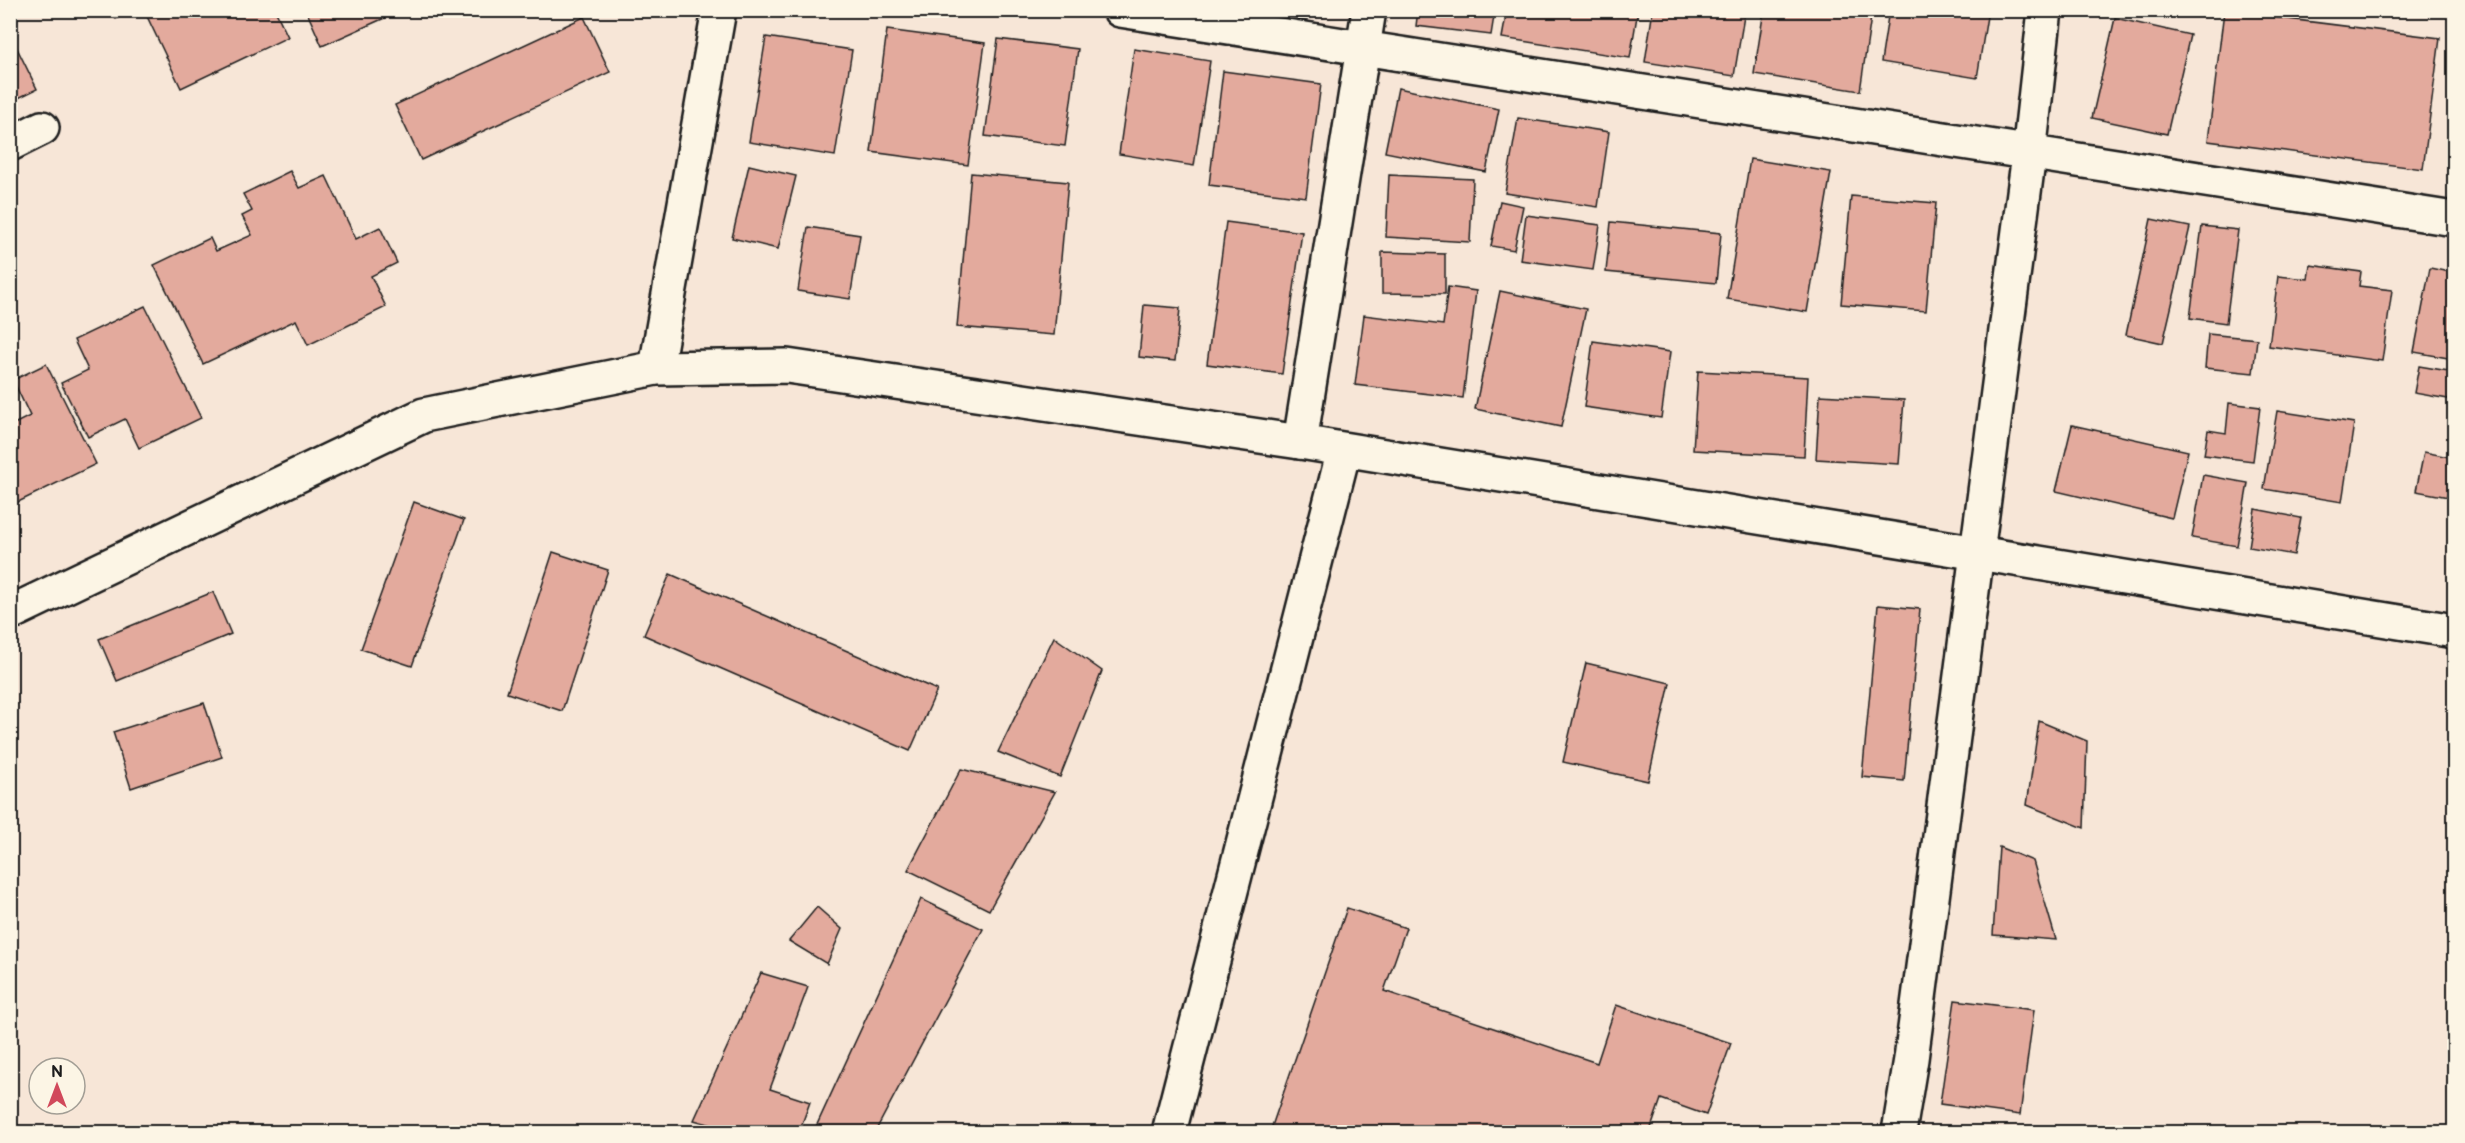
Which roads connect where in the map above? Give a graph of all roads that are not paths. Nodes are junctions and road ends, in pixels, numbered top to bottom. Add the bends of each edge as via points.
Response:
1 (719, 10) edge
2 (1120, 10) edge
3 (1369, 10) edge
4 (2045, 10) edge
5 (1364, 49) junction
6 (42, 128) dead end
7 (10, 144) edge
8 (2029, 154) junction
9 (2454, 219) edge
10 (656, 368) junction
11 (1300, 442) junction
12 (1344, 450) junction
13 (1977, 554) junction
14 (10, 613) edge
15 (2454, 631) edge
16 (1169, 1132) edge
17 (1899, 1132) edge

1 - 10 street
2 - 5 street
3 - 5 street
4 - 8 street
5 - 8 street
5 - 11 street
6 - 7 street
8 - 9 street
8 - 13 street
10 - 11 street via 787,366
10 - 14 street via 424,415
11 - 12 street
12 - 13 street
12 - 16 street
13 - 15 street
13 - 17 street

